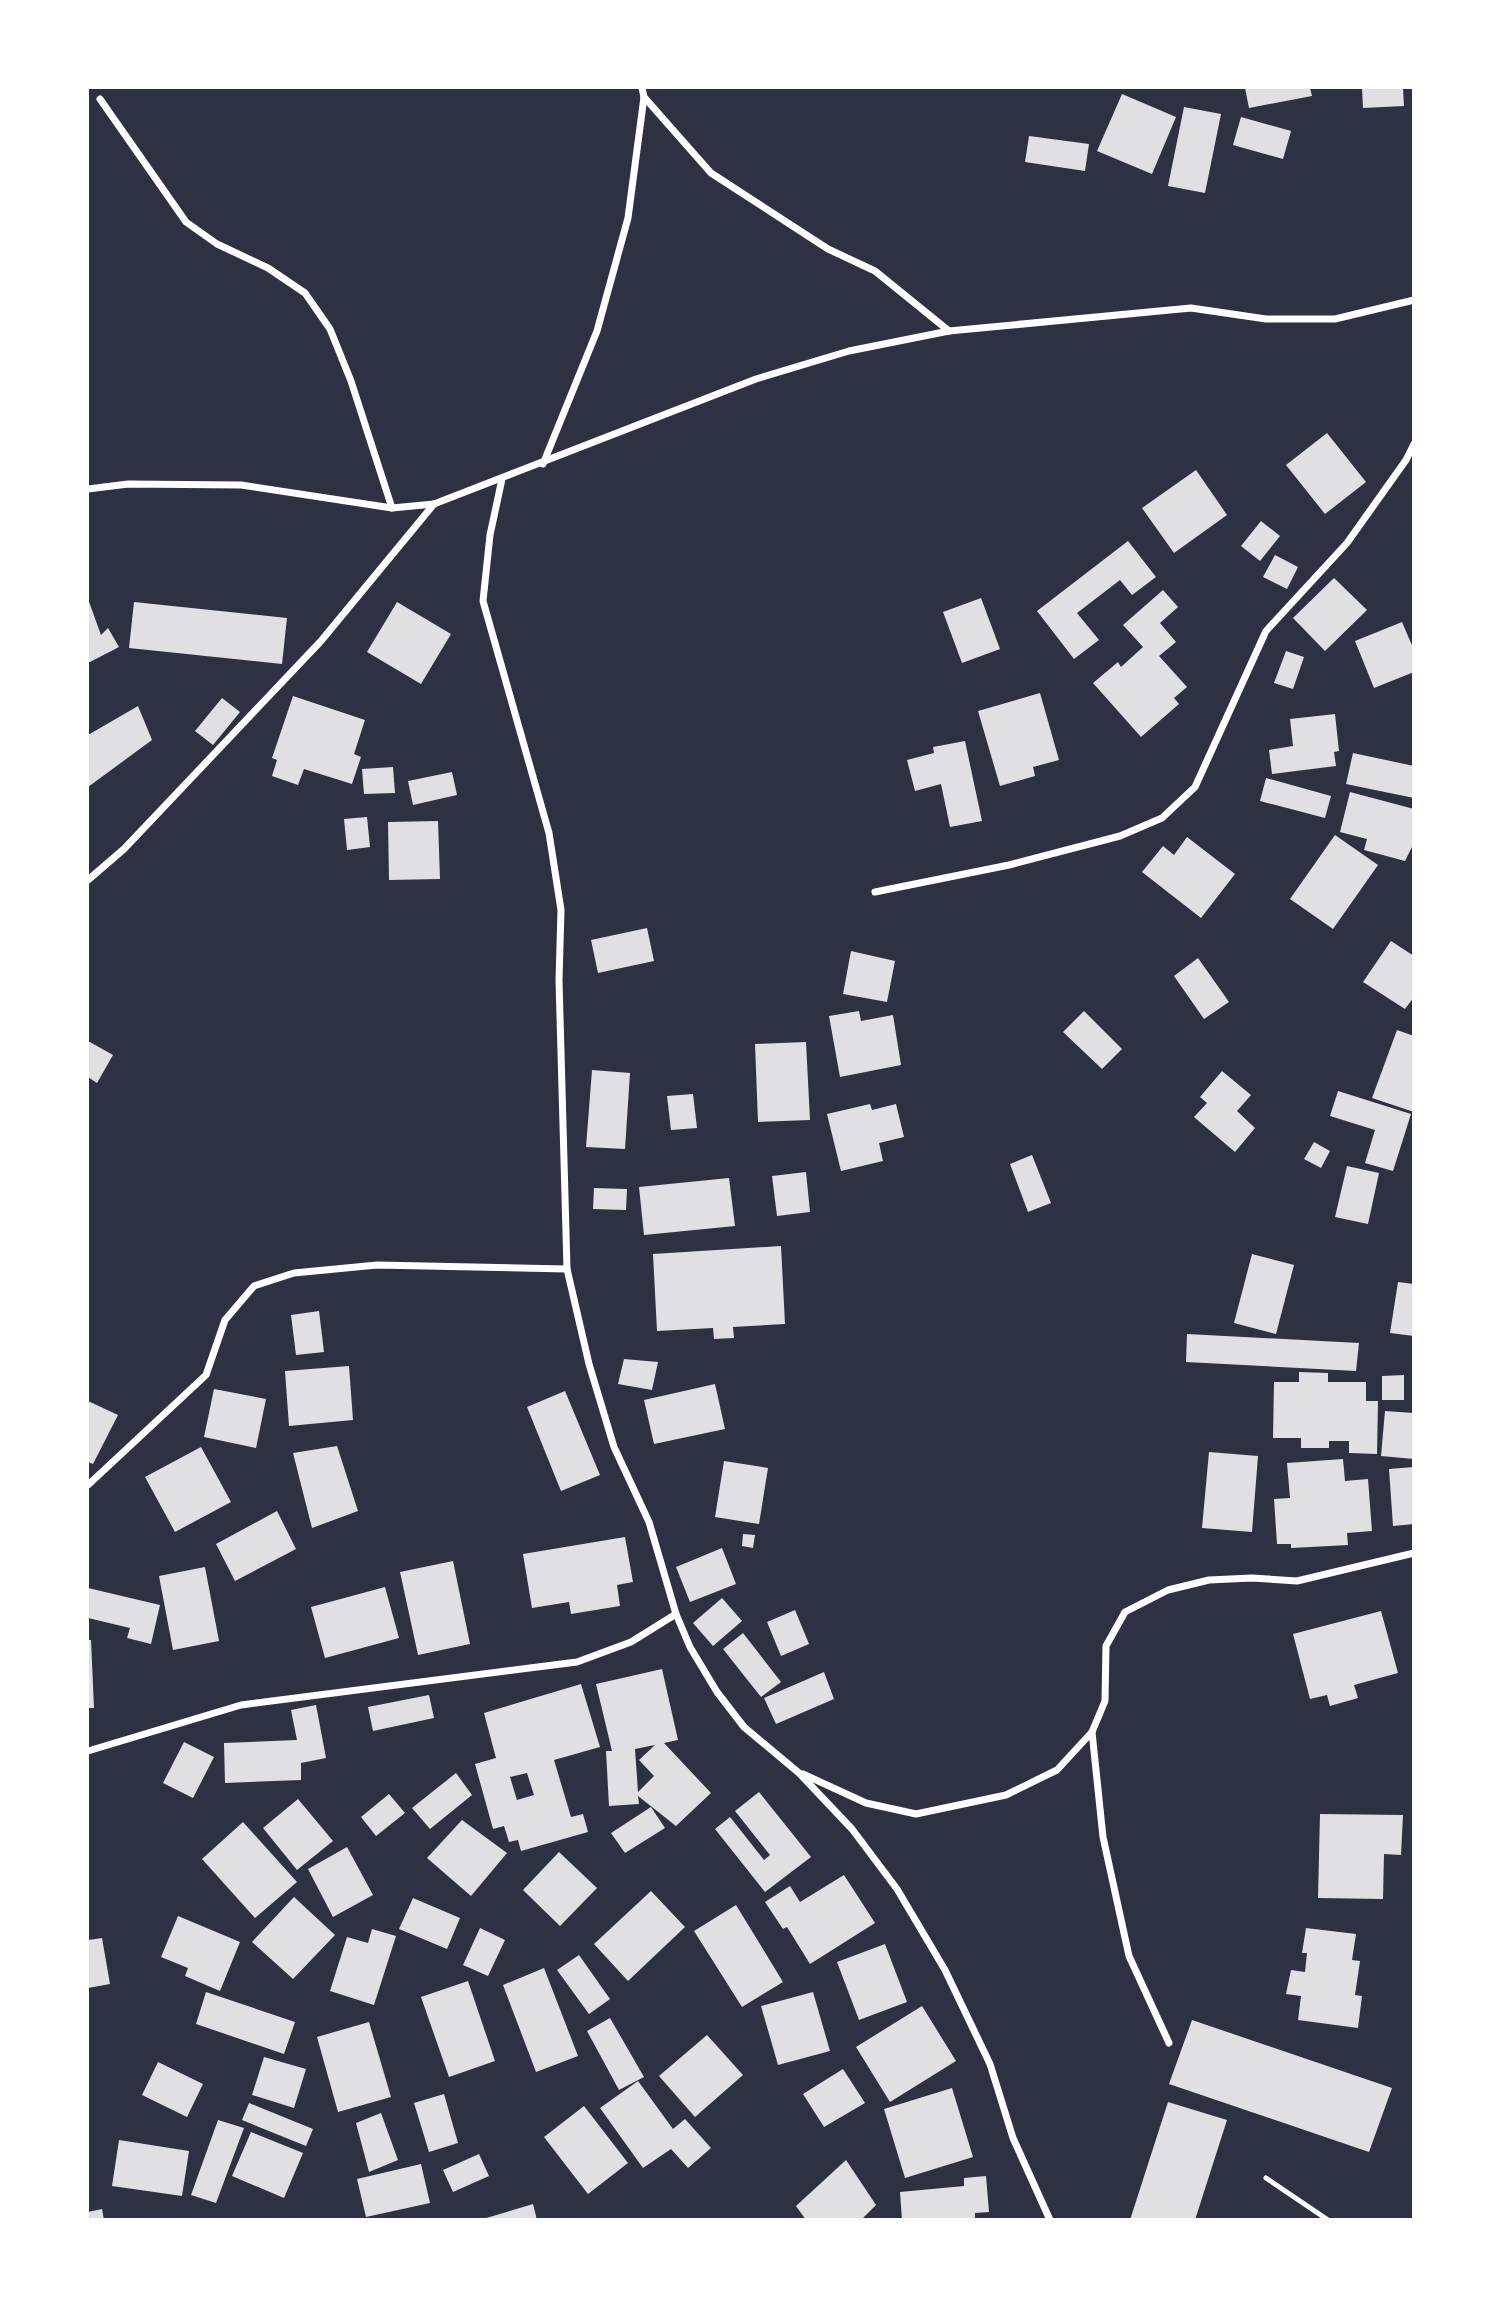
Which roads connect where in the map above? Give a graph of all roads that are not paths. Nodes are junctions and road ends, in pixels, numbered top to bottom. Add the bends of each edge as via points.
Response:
1 (642, 88) edge
2 (644, 97) junction
3 (100, 99) dead end
4 (1413, 300) edge
5 (949, 331) junction
6 (1413, 444) edge
7 (543, 464) junction
8 (502, 479) junction
9 (88, 489) edge
10 (434, 504) junction
11 (392, 508) junction
12 (88, 880) edge
13 (875, 892) dead end
14 (567, 1269) junction
15 (88, 1485) edge
16 (1413, 1553) edge
17 (676, 1614) junction
18 (1092, 1732) junction
19 (88, 1751) edge
20 (799, 1773) junction
21 (1169, 2043) dead end
22 (1266, 2178) dead end
23 (1050, 2220) edge
24 (1328, 2220) edge

1 - 2 street
2 - 5 street via 711,173 828,249 875,271
2 - 7 street via 628,218 597,331
3 - 11 street via 186,222 305,293 330,329
4 - 5 street via 1335,318 1266,319 1191,308
5 - 7 street via 849,351 756,379
6 - 13 street via 1347,543 1266,631 1195,787 1162,818 1096,843
7 - 8 street
8 - 10 street
8 - 14 street via 483,601 546,819 561,910
9 - 11 street via 128,484 241,485
10 - 11 street
10 - 12 street via 321,641 124,849
14 - 15 street via 365,1266 294,1273 254,1286 225,1320 206,1375
14 - 17 street via 614,1447 649,1522
16 - 18 street via 1297,1581 1209,1580 1168,1590 1125,1612 1106,1646 1105,1701
17 - 19 street via 631,1642 577,1662 241,1705
17 - 20 street via 717,1692 744,1727
18 - 20 street via 1057,1770 1006,1795 916,1814 866,1803
18 - 21 street via 1103,1837 1129,1956
20 - 23 street via 852,1829 897,1889 945,1970 990,2064 1013,2138
22 - 24 lane

